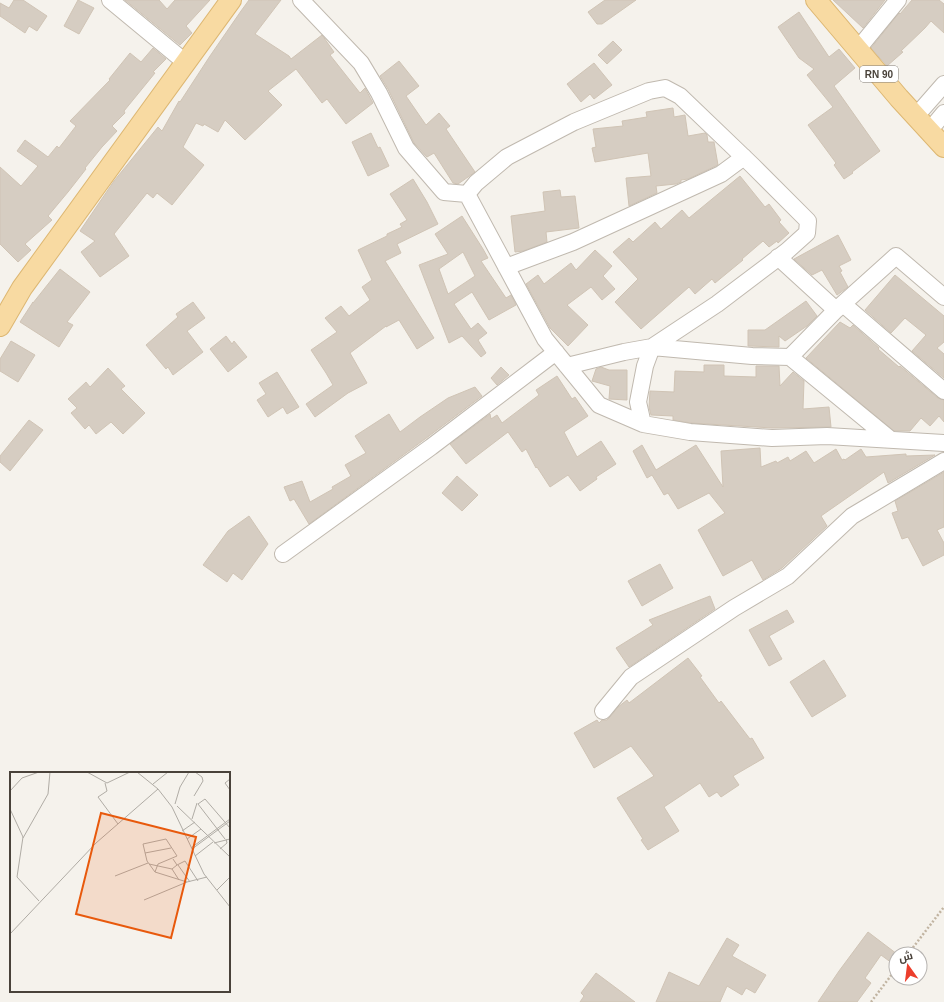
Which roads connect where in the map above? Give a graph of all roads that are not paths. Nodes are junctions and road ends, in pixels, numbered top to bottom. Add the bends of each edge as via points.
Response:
1 (110, 0) edge
2 (231, 0) edge
3 (301, 0) edge
4 (816, 0) edge
5 (898, 0) edge
6 (858, 49) junction
7 (185, 62) junction
8 (944, 84) edge
9 (944, 113) edge
10 (923, 124) junction
11 (944, 147) edge
12 (744, 157) junction
13 (467, 194) junction
14 (778, 257) junction
15 (506, 267) junction
16 (944, 297) edge
17 (839, 307) junction
18 (0, 326) edge
19 (652, 347) junction
20 (556, 352) junction
21 (790, 357) junction
22 (567, 366) junction
23 (944, 391) edge
24 (643, 424) junction
25 (891, 440) junction
26 (944, 443) edge
27 (944, 461) edge
28 (283, 554) dead end
29 (603, 711) dead end

1 - 7 street
2 - 7 main road
3 - 13 street via 361,63 406,148 444,192
4 - 6 main road, RN 90
5 - 6 street
6 - 10 main road, RN 90
7 - 18 main road via 22,288
8 - 10 street
9 - 10 street
10 - 11 main road, RN 90
12 - 13 street via 680,96 665,88 649,91 574,122 507,157
12 - 14 street via 808,220 806,233
12 - 15 street via 721,174 573,242
13 - 15 street
14 - 17 street
14 - 19 street via 717,304
15 - 20 street via 545,339
16 - 17 street via 896,256
17 - 21 street
17 - 23 street
19 - 21 street
19 - 22 street
19 - 24 street via 645,366 638,402
20 - 22 street
20 - 28 street
21 - 25 street
22 - 24 street via 599,405
24 - 25 street via 690,432 772,438 827,436
25 - 26 street
27 - 29 street via 852,516 788,576 734,608 631,678

